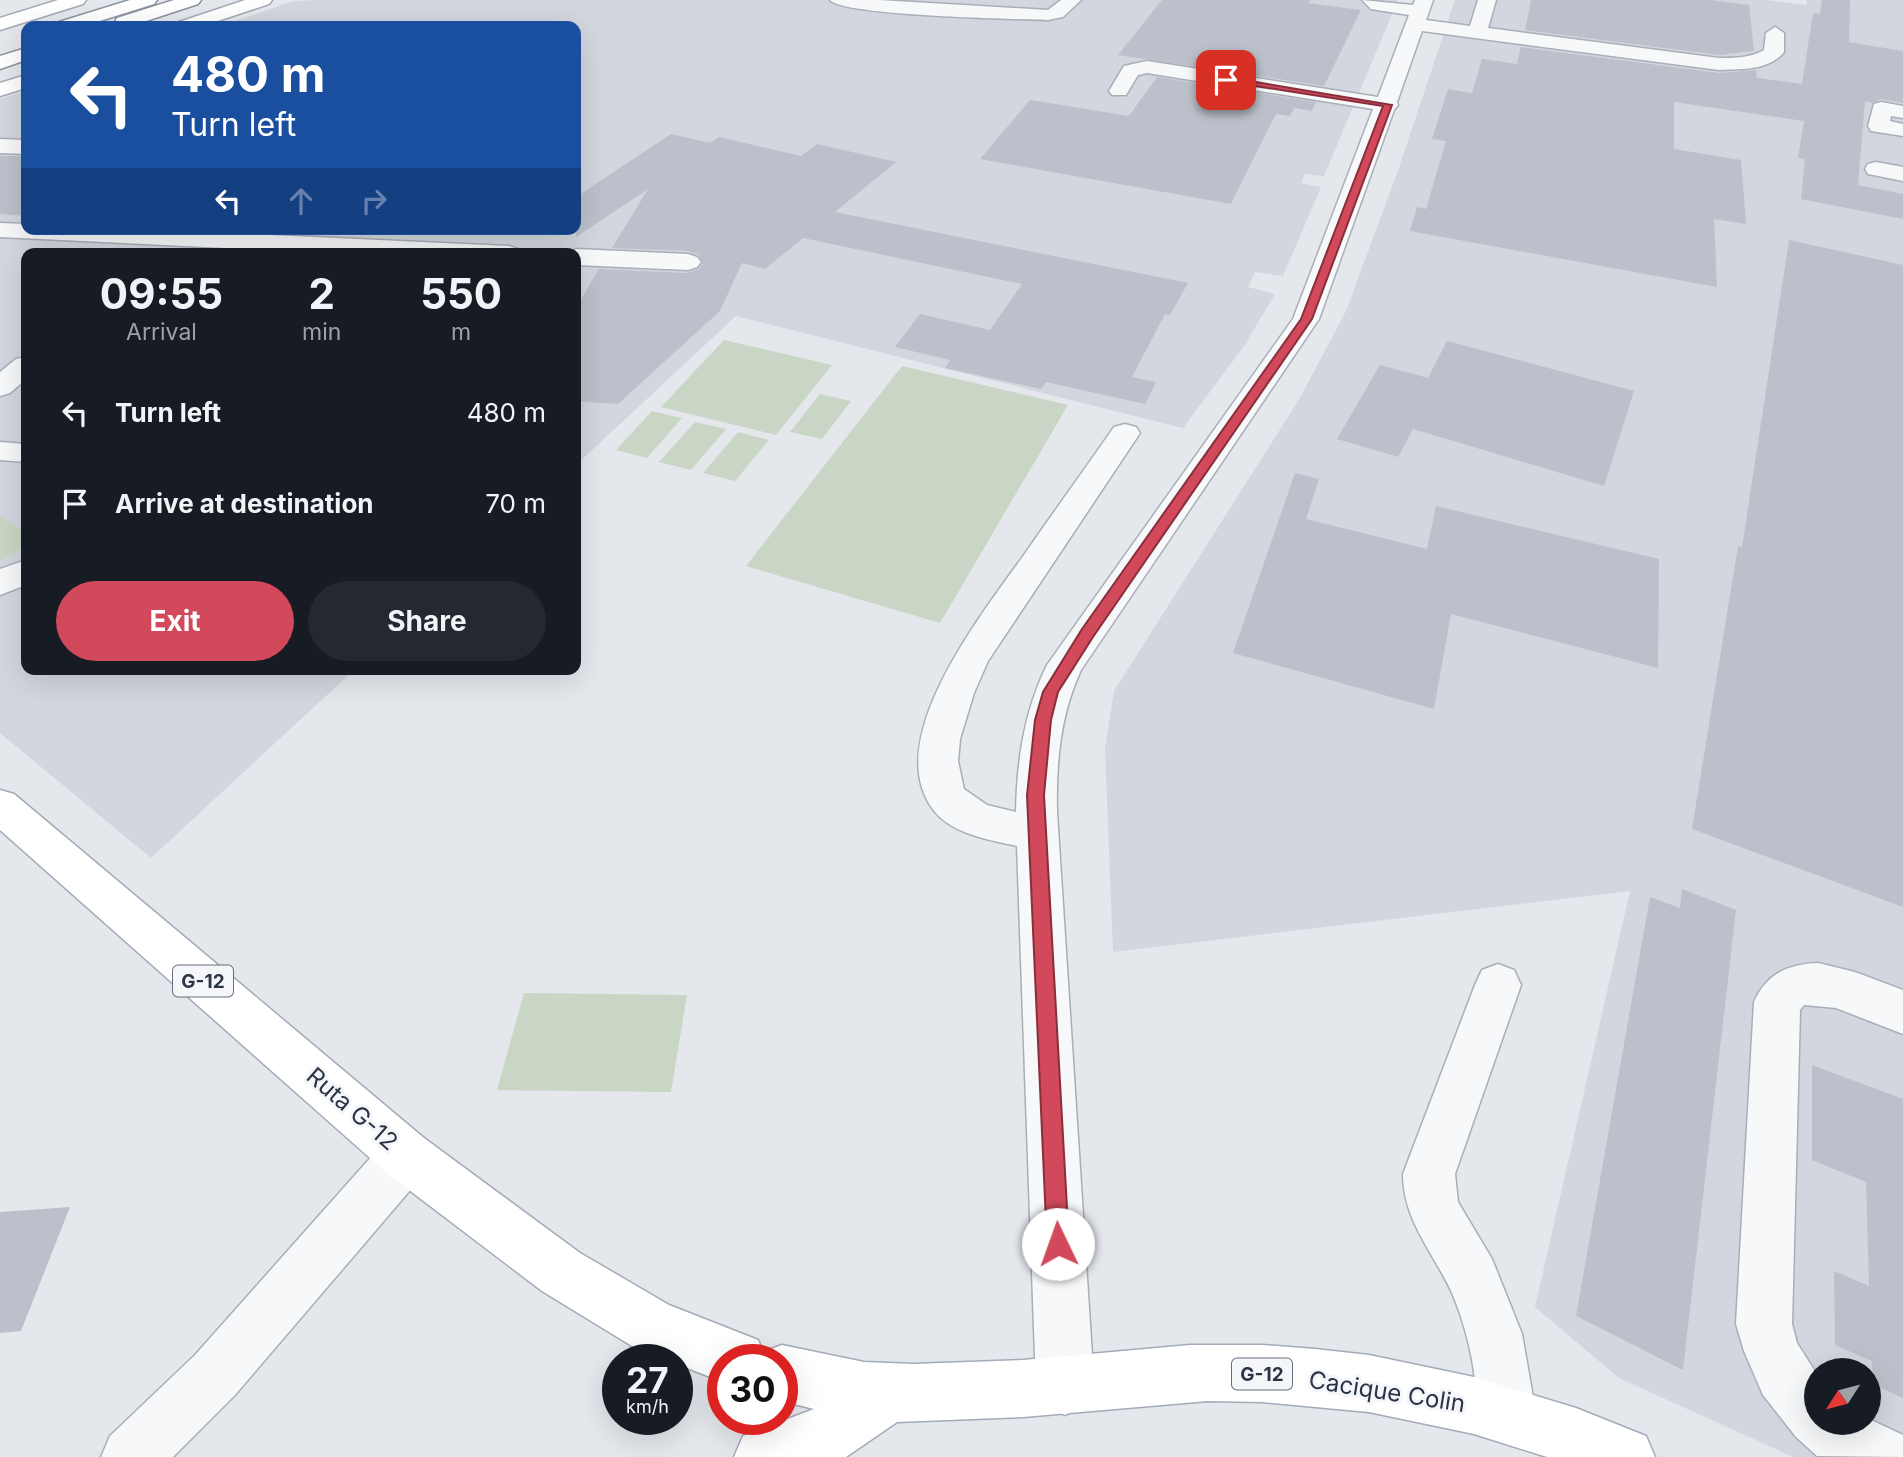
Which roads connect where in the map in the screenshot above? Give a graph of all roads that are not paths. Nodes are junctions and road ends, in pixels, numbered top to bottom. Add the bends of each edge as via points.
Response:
1 (77, 0) edge
2 (148, 0) edge
3 (192, 0) edge
4 (263, 0) edge
5 (839, 0) edge
6 (1072, 0) edge
7 (1371, 0) edge
8 (1487, 0) edge
9 (1420, 12) edge
10 (4, 21) edge
11 (82, 21) edge
12 (127, 21) edge
13 (201, 21) edge
14 (1477, 33) junction
15 (1775, 33) dead end
16 (21, 41) edge
17 (0, 47) edge
18 (21, 56) edge
19 (0, 63) edge
20 (21, 83) edge
21 (0, 90) edge
22 (1119, 91) dead end
23 (1388, 105) junction
24 (1903, 112) edge
25 (1903, 130) edge
26 (0, 146) edge
27 (21, 147) edge
28 (1876, 169) dead end
29 (1903, 174) edge
30 (0, 230) edge
31 (21, 232) edge
32 (53, 235) edge
33 (170, 246) edge
34 (255, 248) edge
35 (581, 257) edge
36 (688, 262) dead end
37 (21, 369) edge
38 (0, 387) edge
39 (1125, 433) dead end
40 (0, 451) edge
41 (21, 453) edge
42 (21, 573) edge
43 (0, 583) edge
44 (0, 806) edge
45 (1037, 834) junction
46 (1498, 985) dead end
47 (1903, 1012) edge
48 (406, 1156) junction
49 (707, 1348) edge
50 (798, 1377) edge
51 (1065, 1385) junction
52 (889, 1393) junction
53 (1804, 1404) edge
54 (1507, 1414) junction
55 (1838, 1435) edge
56 (131, 1457) edge
57 (764, 1457) edge
58 (1625, 1457) edge
59 (1885, 1457) edge

1 - 10 main road
2 - 11 main road
3 - 12 main road
4 - 13 main road
5 - 6 street via 1048,15
7 - 9 street
8 - 14 street
9 - 14 street
9 - 23 street
14 - 15 street via 1719,64 1764,59 1774,52
16 - 17 main road
18 - 19 main road
20 - 21 main road
22 - 23 street via 1131,70 1147,68
23 - 45 street via 1306,319 1087,633 1051,692 1041,733
24 - 25 street via 1881,108 1879,126
26 - 27 street
28 - 29 street
30 - 31 street
32 - 33 street
33 - 34 street
35 - 36 street
37 - 38 street
39 - 45 street via 972,656 937,757 942,791 964,813
40 - 41 street
42 - 43 street
44 - 48 main road, Ruta G-12 / G-12
45 - 51 street
46 - 54 street via 1428,1188 1487,1311 1504,1380
47 - 53 street via 1812,983 1788,989 1777,1002 1764,1324 1775,1361
48 - 49 main road, Ruta G-12 / G-12 via 605,1301
48 - 56 street via 215,1375
50 - 52 main road, G-12
51 - 52 main road, Cacique Colin / G-12
51 - 54 main road, Cacique Colin / G-12 via 1194,1374 1277,1375 1429,1395
52 - 57 main road via 824,1437
54 - 58 main road, Cacique Colin / G-12
55 - 59 street

